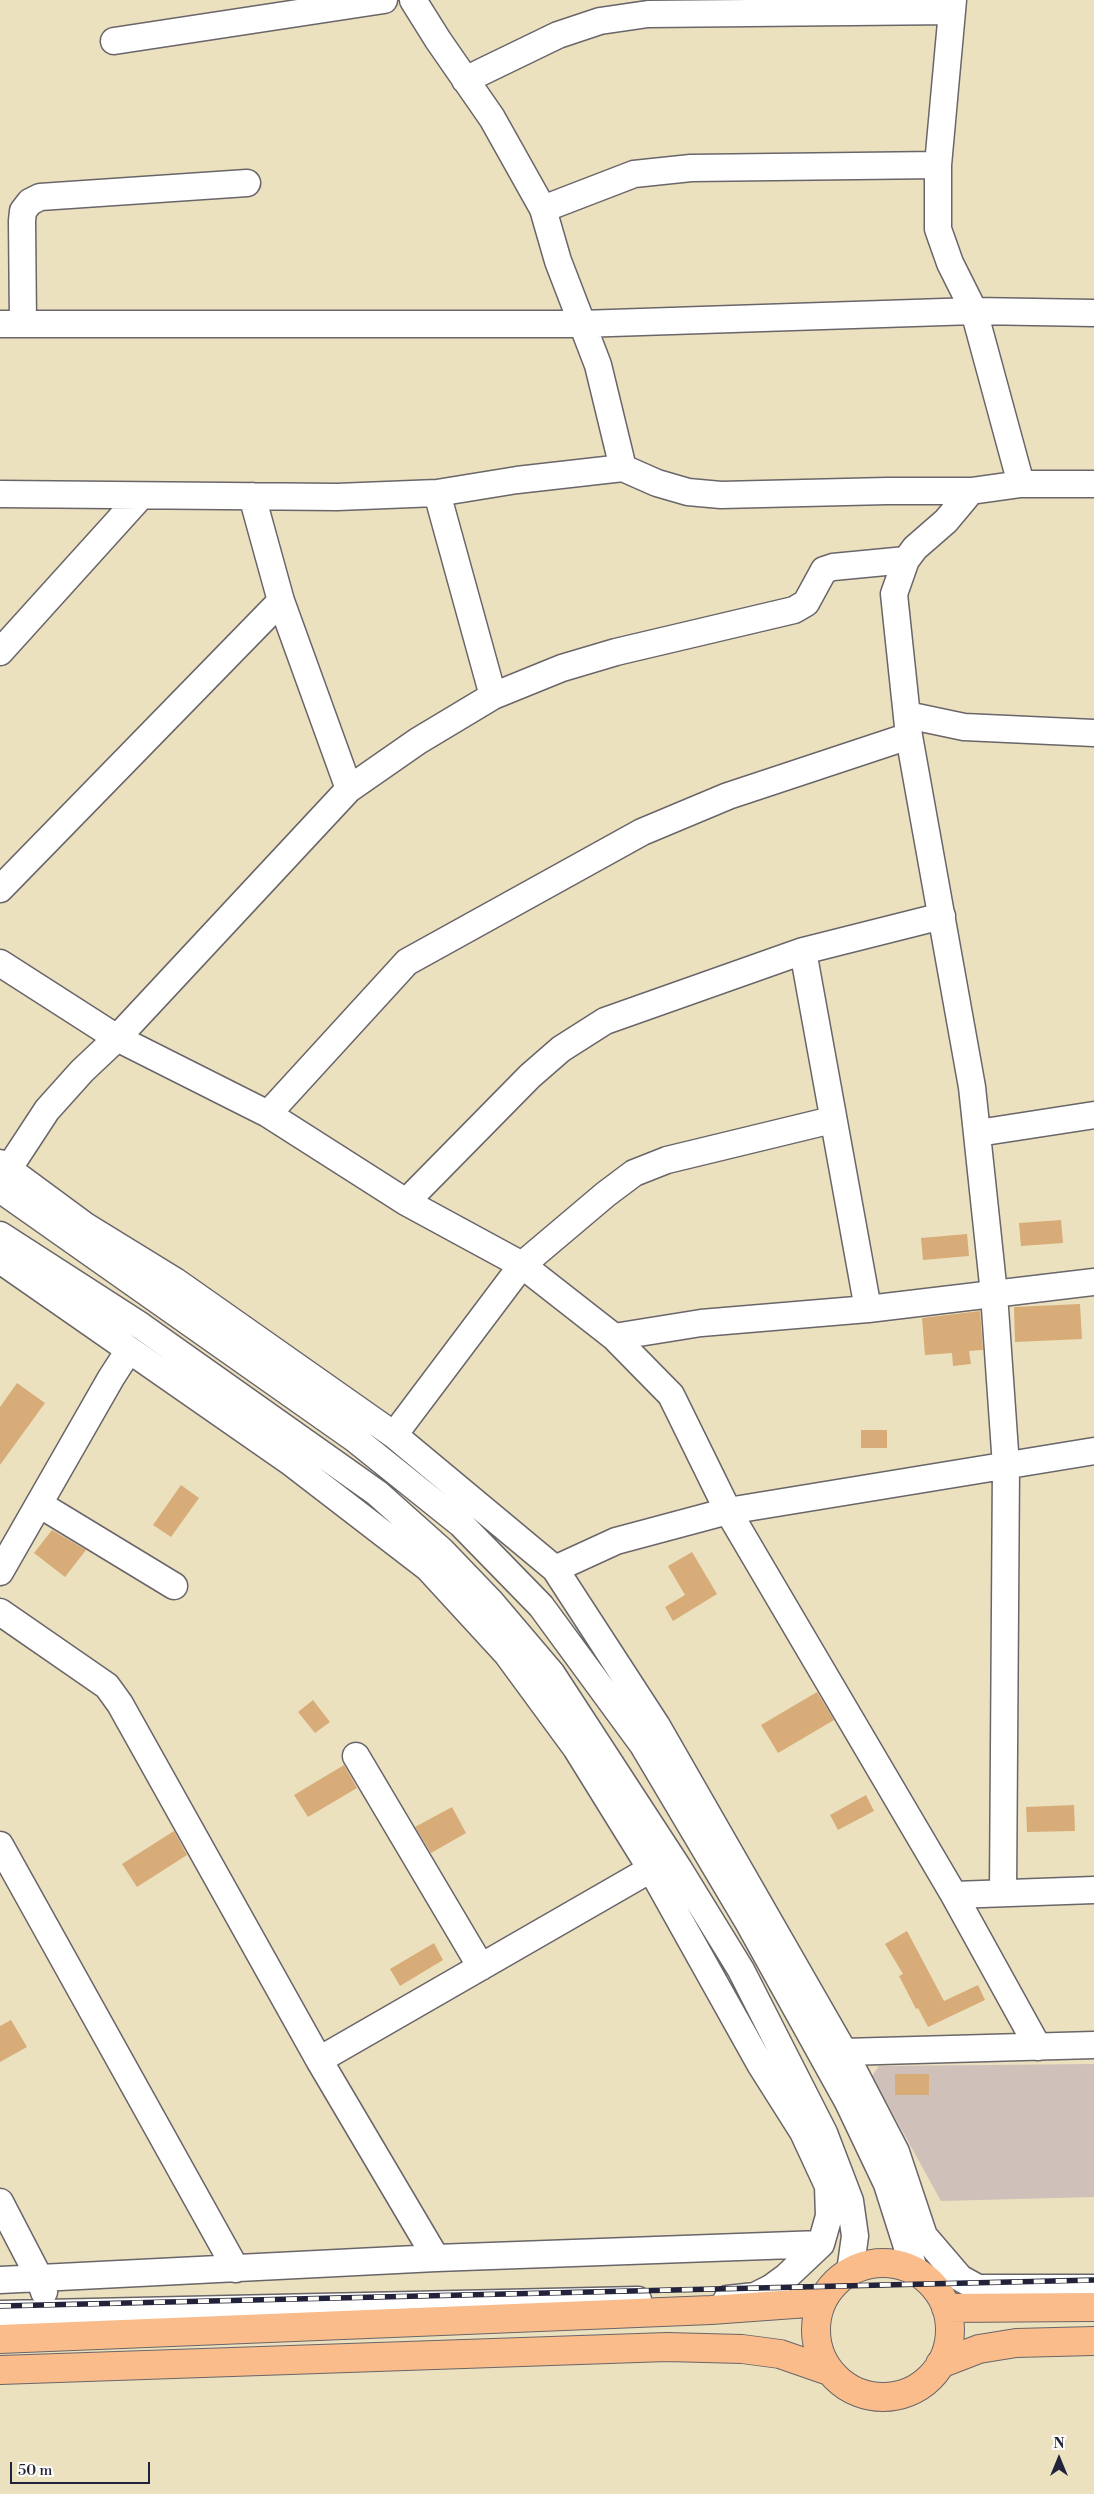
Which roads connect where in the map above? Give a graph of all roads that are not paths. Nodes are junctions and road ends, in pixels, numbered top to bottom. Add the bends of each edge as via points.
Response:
1 (384, 0) edge
2 (413, 0) edge
3 (952, 6) edge
4 (114, 41) dead end
5 (465, 80) junction
6 (938, 165) junction
7 (248, 183) dead end
8 (543, 209) junction
9 (974, 310) junction
10 (1094, 313) edge
11 (11, 323) edge
12 (581, 324) junction
13 (623, 468) junction
14 (1021, 484) junction
15 (1094, 484) edge
16 (971, 491) junction
17 (437, 493) junction
18 (0, 494) edge
19 (252, 496) junction
20 (140, 497) junction
21 (906, 560) junction
22 (281, 601) junction
23 (0, 652) edge
24 (493, 696) junction
25 (908, 725) junction
26 (1094, 733) edge
27 (349, 789) junction
28 (0, 889) edge
29 (942, 916) junction
30 (803, 951) junction
31 (0, 963) edge
32 (117, 1038) junction
33 (268, 1114) junction
34 (1094, 1115) edge
35 (832, 1120) junction
36 (978, 1133) junction
37 (3, 1173) edge
38 (406, 1202) junction
39 (0, 1235) edge
40 (0, 1260) edge
41 (522, 1265) junction
42 (1094, 1282) edge
43 (994, 1294) junction
44 (868, 1309) junction
45 (614, 1338) junction
46 (129, 1350) junction
47 (394, 1435) junction
48 (1094, 1451) edge
49 (1006, 1466) junction
50 (39, 1504) junction
51 (728, 1511) junction
52 (555, 1569) junction
53 (0, 1572) edge
54 (174, 1586) dead end
55 (0, 1612) edge
56 (356, 1756) dead end
57 (0, 1845) edge
58 (651, 1869) junction
59 (1094, 1890) edge
60 (1003, 1892) junction
61 (954, 1895) junction
62 (481, 1967) junction
63 (1094, 2045) edge
64 (1038, 2047) junction
65 (833, 2054) junction
66 (319, 2060) junction
67 (0, 2202) edge
68 (821, 2244) junction
69 (436, 2258) junction
70 (236, 2269) junction
71 (850, 2272) junction
72 (915, 2272) junction
73 (40, 2279) junction
74 (0, 2280) edge
75 (1094, 2288) edge
76 (822, 2302) junction
77 (1094, 2307) edge
78 (946, 2308) junction
79 (0, 2314) edge
80 (46, 2325) junction
81 (0, 2339) edge
82 (1094, 2341) edge
83 (940, 2364) junction
84 (0, 2370) edge
85 (829, 2371) junction

1 - 4 street
2 - 5 street
3 - 5 street via 648,14 600,21 558,34
3 - 6 street
5 - 8 street via 492,118
6 - 8 street via 692,168 634,174
6 - 9 street via 938,228 950,263
7 - 11 street via 60,195 40,197 30,202 23,211
8 - 12 street
9 - 10 street
9 - 12 street
9 - 14 street
11 - 12 street
12 - 13 street via 598,365
13 - 16 street via 688,492 721,495
13 - 17 street
14 - 15 street
14 - 16 street
16 - 21 street
17 - 19 street
17 - 24 street
18 - 20 street
19 - 20 street
19 - 22 street
20 - 23 street
21 - 24 street via 833,566 824,570 806,603 794,610 616,652 562,668
21 - 25 street via 894,594
22 - 27 street
22 - 28 street
24 - 27 street via 418,741
25 - 26 street
25 - 29 street
25 - 33 street via 642,832 407,962
27 - 32 street
29 - 30 street
29 - 36 street
30 - 35 street
30 - 38 street via 605,1021 561,1049 530,1076
31 - 32 street
32 - 33 street
32 - 37 street via 47,1110
33 - 38 street
34 - 36 street
35 - 41 street via 667,1160 634,1173
35 - 44 street
36 - 43 street
37 - 47 street via 175,1281
37 - 65 street via 355,1439 461,1524 541,1606 643,1745 747,1920
38 - 41 street
39 - 71 street via 141,1326 377,1493 442,1551 552,1674 680,1869 741,1970 824,2133 850,2201 855,2236
40 - 46 street
41 - 45 street
41 - 47 street
42 - 43 street
43 - 44 street
43 - 49 street
44 - 45 street via 701,1323
45 - 51 street via 671,1396
46 - 50 street
46 - 58 street via 290,1461 428,1568 507,1654 576,1748
47 - 52 street
48 - 49 street
49 - 51 street
49 - 60 street
50 - 53 street
50 - 54 street
51 - 52 street via 616,1541
51 - 61 street
52 - 65 street via 657,1726
55 - 66 street via 106,1686 120,1704
56 - 62 street
57 - 70 street
58 - 62 street
58 - 68 street via 760,2064 803,2132 828,2186 829,2216
59 - 60 street
60 - 61 street
61 - 64 street
62 - 66 street
63 - 64 street
64 - 65 street
65 - 72 street via 848,2102 887,2184
65 - 75 street via 896,2152 924,2236 960,2278 978,2288
66 - 69 street
67 - 73 street
68 - 69 street
68 - 80 street via 771,2288 755,2296 732,2299
69 - 70 street
70 - 73 street
71 - 72 highway via 877,2264 891,2264
71 - 76 highway via 830,2286
72 - 78 highway via 933,2284
73 - 74 street
73 - 80 street
76 - 80 highway via 701,2310
76 - 85 highway via 815,2330 817,2344
77 - 78 highway
78 - 83 highway via 950,2337
79 - 80 street
80 - 81 highway
82 - 83 highway via 1016,2342 979,2349
83 - 85 highway via 932,2376 914,2389 879,2397 851,2389
84 - 85 highway via 667,2348 742,2349 780,2354

